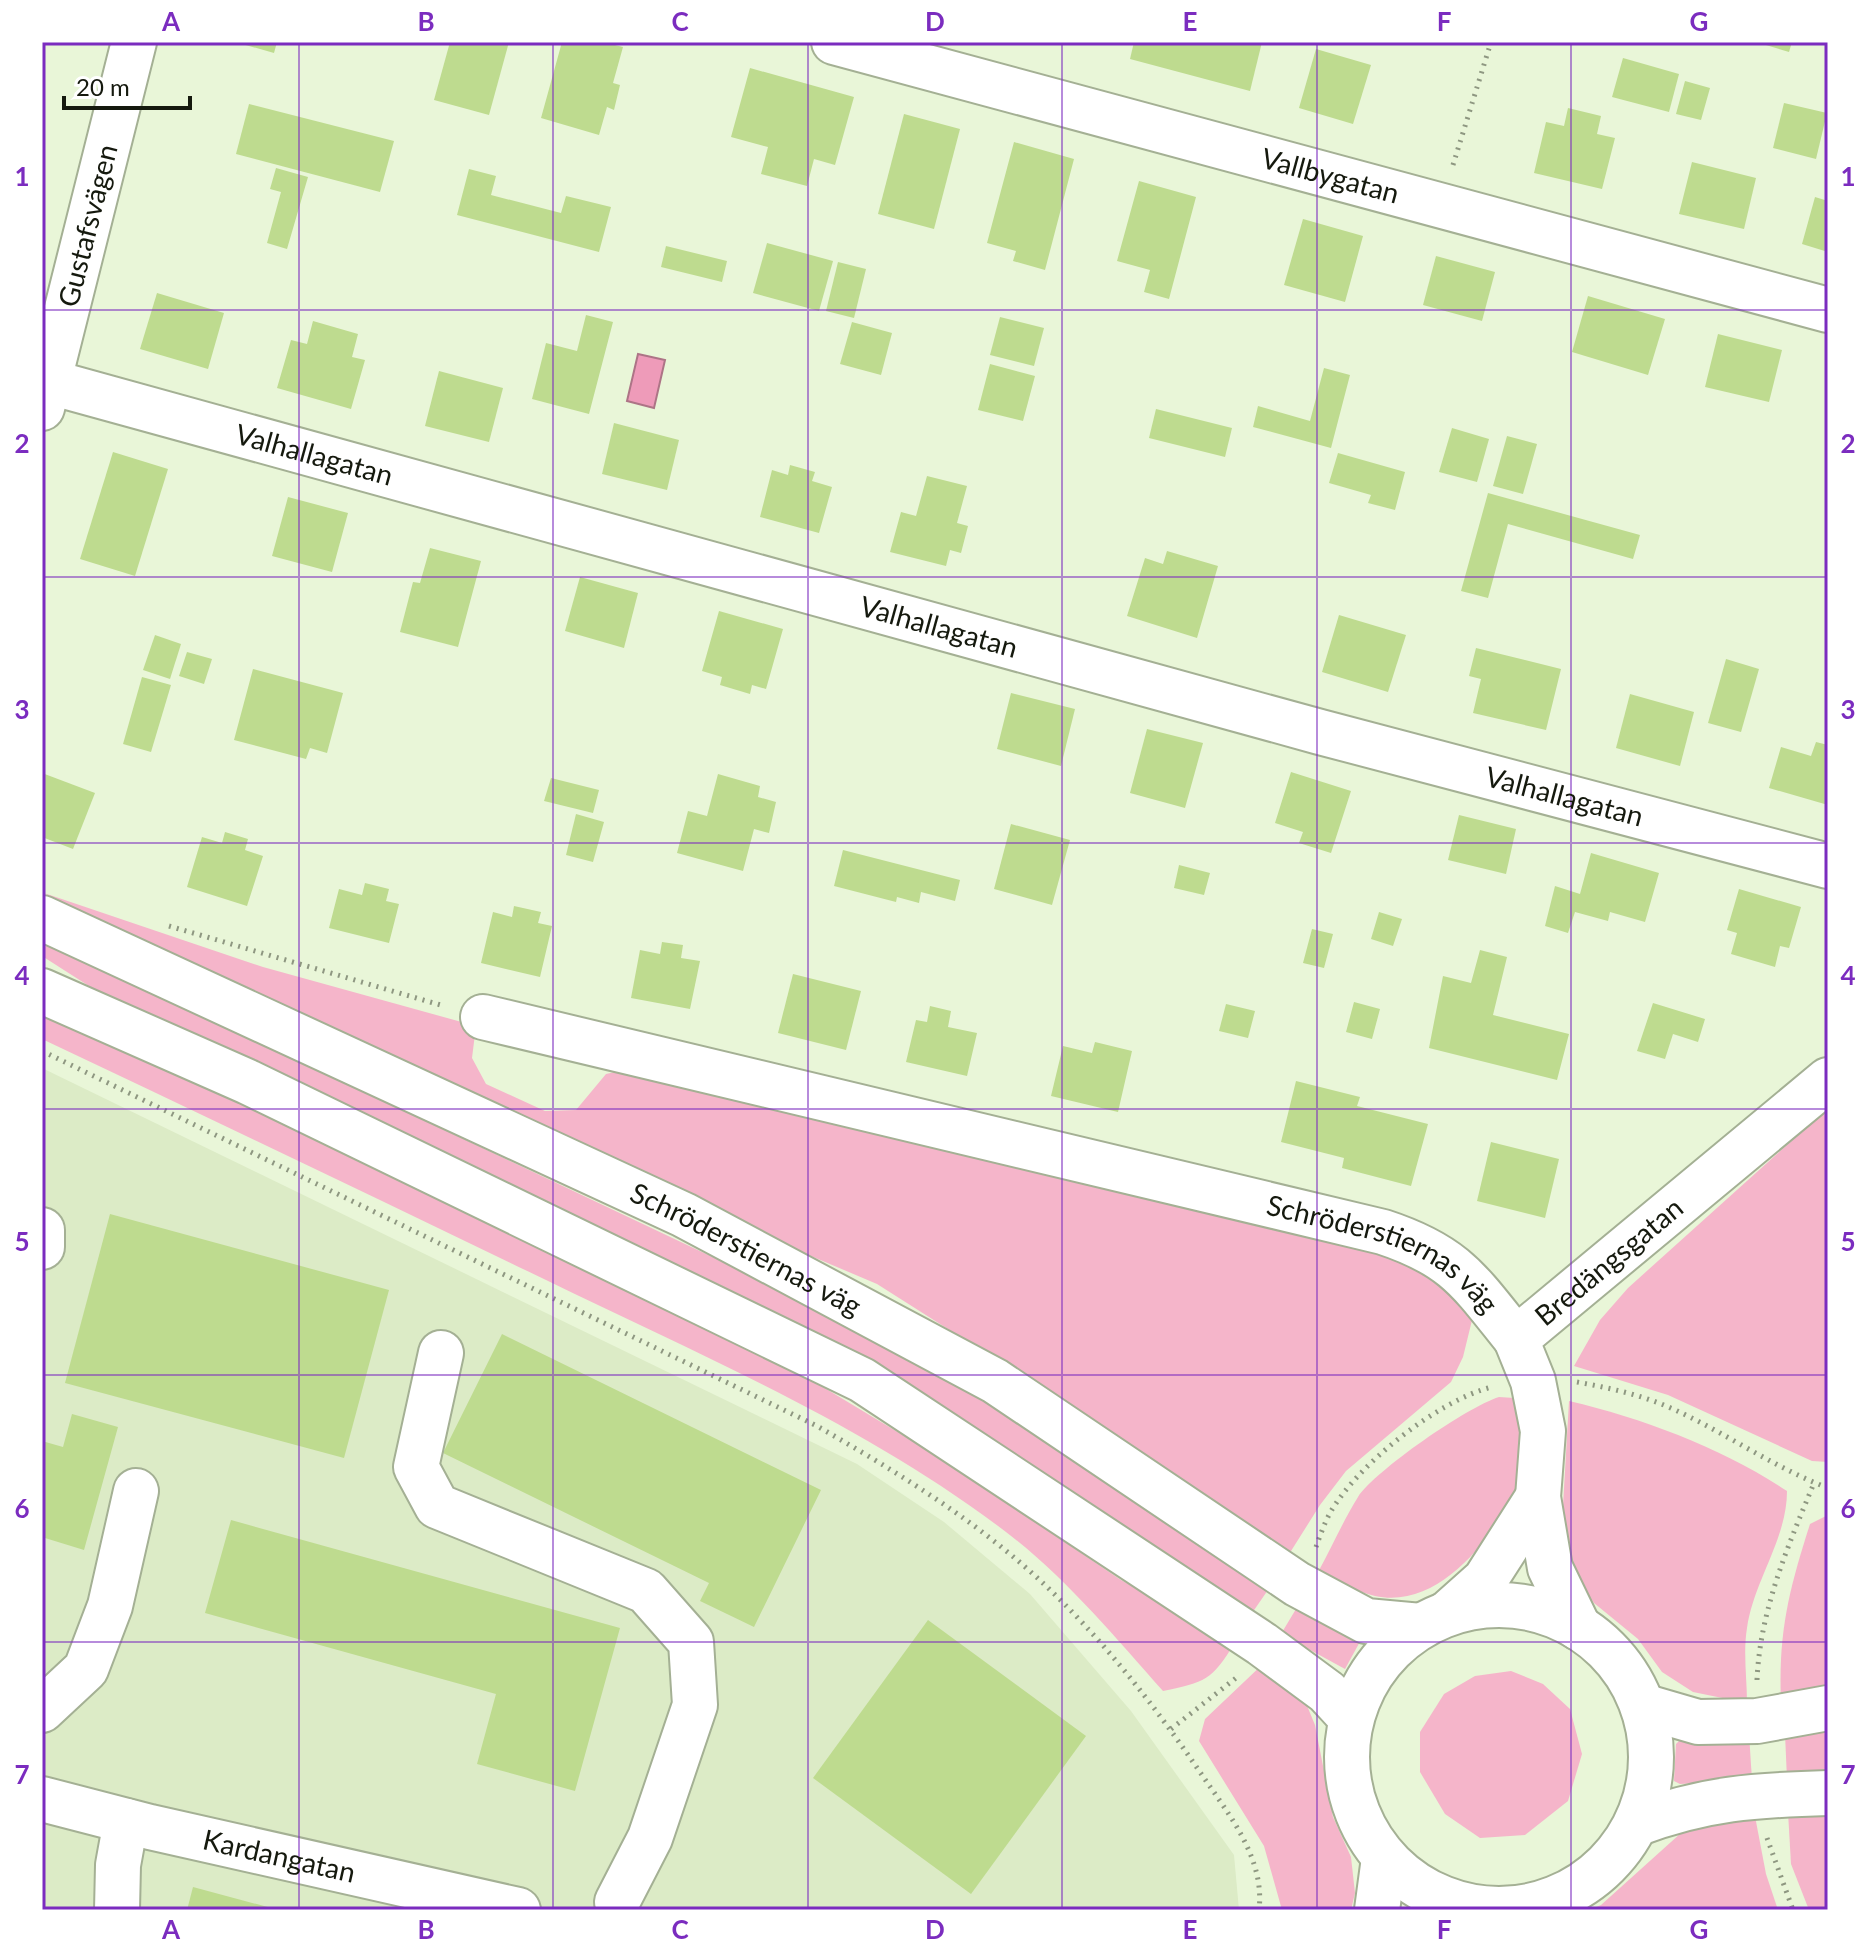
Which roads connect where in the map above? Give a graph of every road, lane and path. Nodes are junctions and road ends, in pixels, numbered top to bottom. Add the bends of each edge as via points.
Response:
1 (134, 42) edge
2 (834, 42) edge
3 (1491, 42) edge
4 (1439, 207) junction
5 (1828, 310) edge
6 (46, 396) edge
7 (1828, 866) edge
8 (42, 918) edge
9 (165, 924) dead end
10 (42, 991) edge
11 (483, 1017) joint
12 (42, 1051) edge
13 (1828, 1080) edge
14 (42, 1230) edge
15 (42, 1247) edge
16 (1516, 1339) junction
17 (441, 1353) dead end
18 (1533, 1381) junction
19 (1814, 1483) junction
20 (1828, 1488) edge
21 (136, 1491) dead end
22 (1538, 1497) junction
23 (1297, 1584) junction
24 (1435, 1619) junction
25 (1579, 1628) junction
26 (1262, 1644) junction
27 (1643, 1706) junction
28 (1828, 1708) edge
29 (42, 1710) edge
30 (1351, 1718) junction
31 (1757, 1721) junction
32 (1171, 1729) junction
33 (1828, 1793) edge
34 (1762, 1794) junction
35 (42, 1799) edge
36 (126, 1821) junction
37 (1636, 1824) junction
38 (1384, 1858) junction
39 (613, 1907) edge
40 (117, 1910) edge
41 (518, 1910) edge
42 (1259, 1910) edge
43 (1377, 1910) edge
44 (1490, 1910) edge
45 (1793, 1910) edge

1 - 6 street, Gustafsvägen
2 - 4 street, Vallbygatan
3 - 4 path
4 - 5 street, Vallbygatan
6 - 7 street, Valhallagatan
8 - 23 street, Schröderstiernas väg via 711,1229 995,1381
9 - 11 path
10 - 26 street via 248,1082 862,1380
11 - 16 street, Schröderstiernas väg via 1383,1232 1445,1259 1469,1280
12 - 32 path via 817,1426 877,1461 936,1499 1046,1585
13 - 16 street, Bredängsgatan
14 - 15 street
16 - 18 street, Bredängsgatan
17 - 39 street via 416,1467 437,1506 646,1591 691,1642 695,1705 650,1838
18 - 19 path via 1573,1382 1643,1397
18 - 22 street, Bredängsgatan via 1543,1431
18 - 23 path via 1472,1392 1421,1422 1344,1493
19 - 20 path
19 - 31 path via 1766,1615 1757,1661
21 - 29 street via 110,1606 86,1669
22 - 24 street, Bredängsgatan via 1485,1580
22 - 25 street, Bredängsgatan via 1550,1568
23 - 24 street, Schröderstiernas väg via 1366,1621
24 - 25 street via 1478,1606 1507,1605 1537,1609
24 - 30 street, Bredängsgatan via 1398,1643 1377,1665
25 - 27 street via 1613,1655
26 - 30 street via 1327,1692
26 - 32 path via 1242,1674
27 - 31 street via 1698,1722
27 - 37 street via 1651,1767
28 - 31 street
30 - 38 street, Bredängsgatan via 1347,1778 1367,1834
32 - 42 path via 1235,1822 1256,1870
33 - 34 street
34 - 37 street via 1687,1805
34 - 45 path via 1768,1842
35 - 36 street, Kardangatan
36 - 40 street
36 - 41 street, Kardangatan
37 - 44 street via 1600,1871 1576,1888 1549,1901
38 - 43 street
38 - 44 street, Bredängsgatan via 1433,1894

